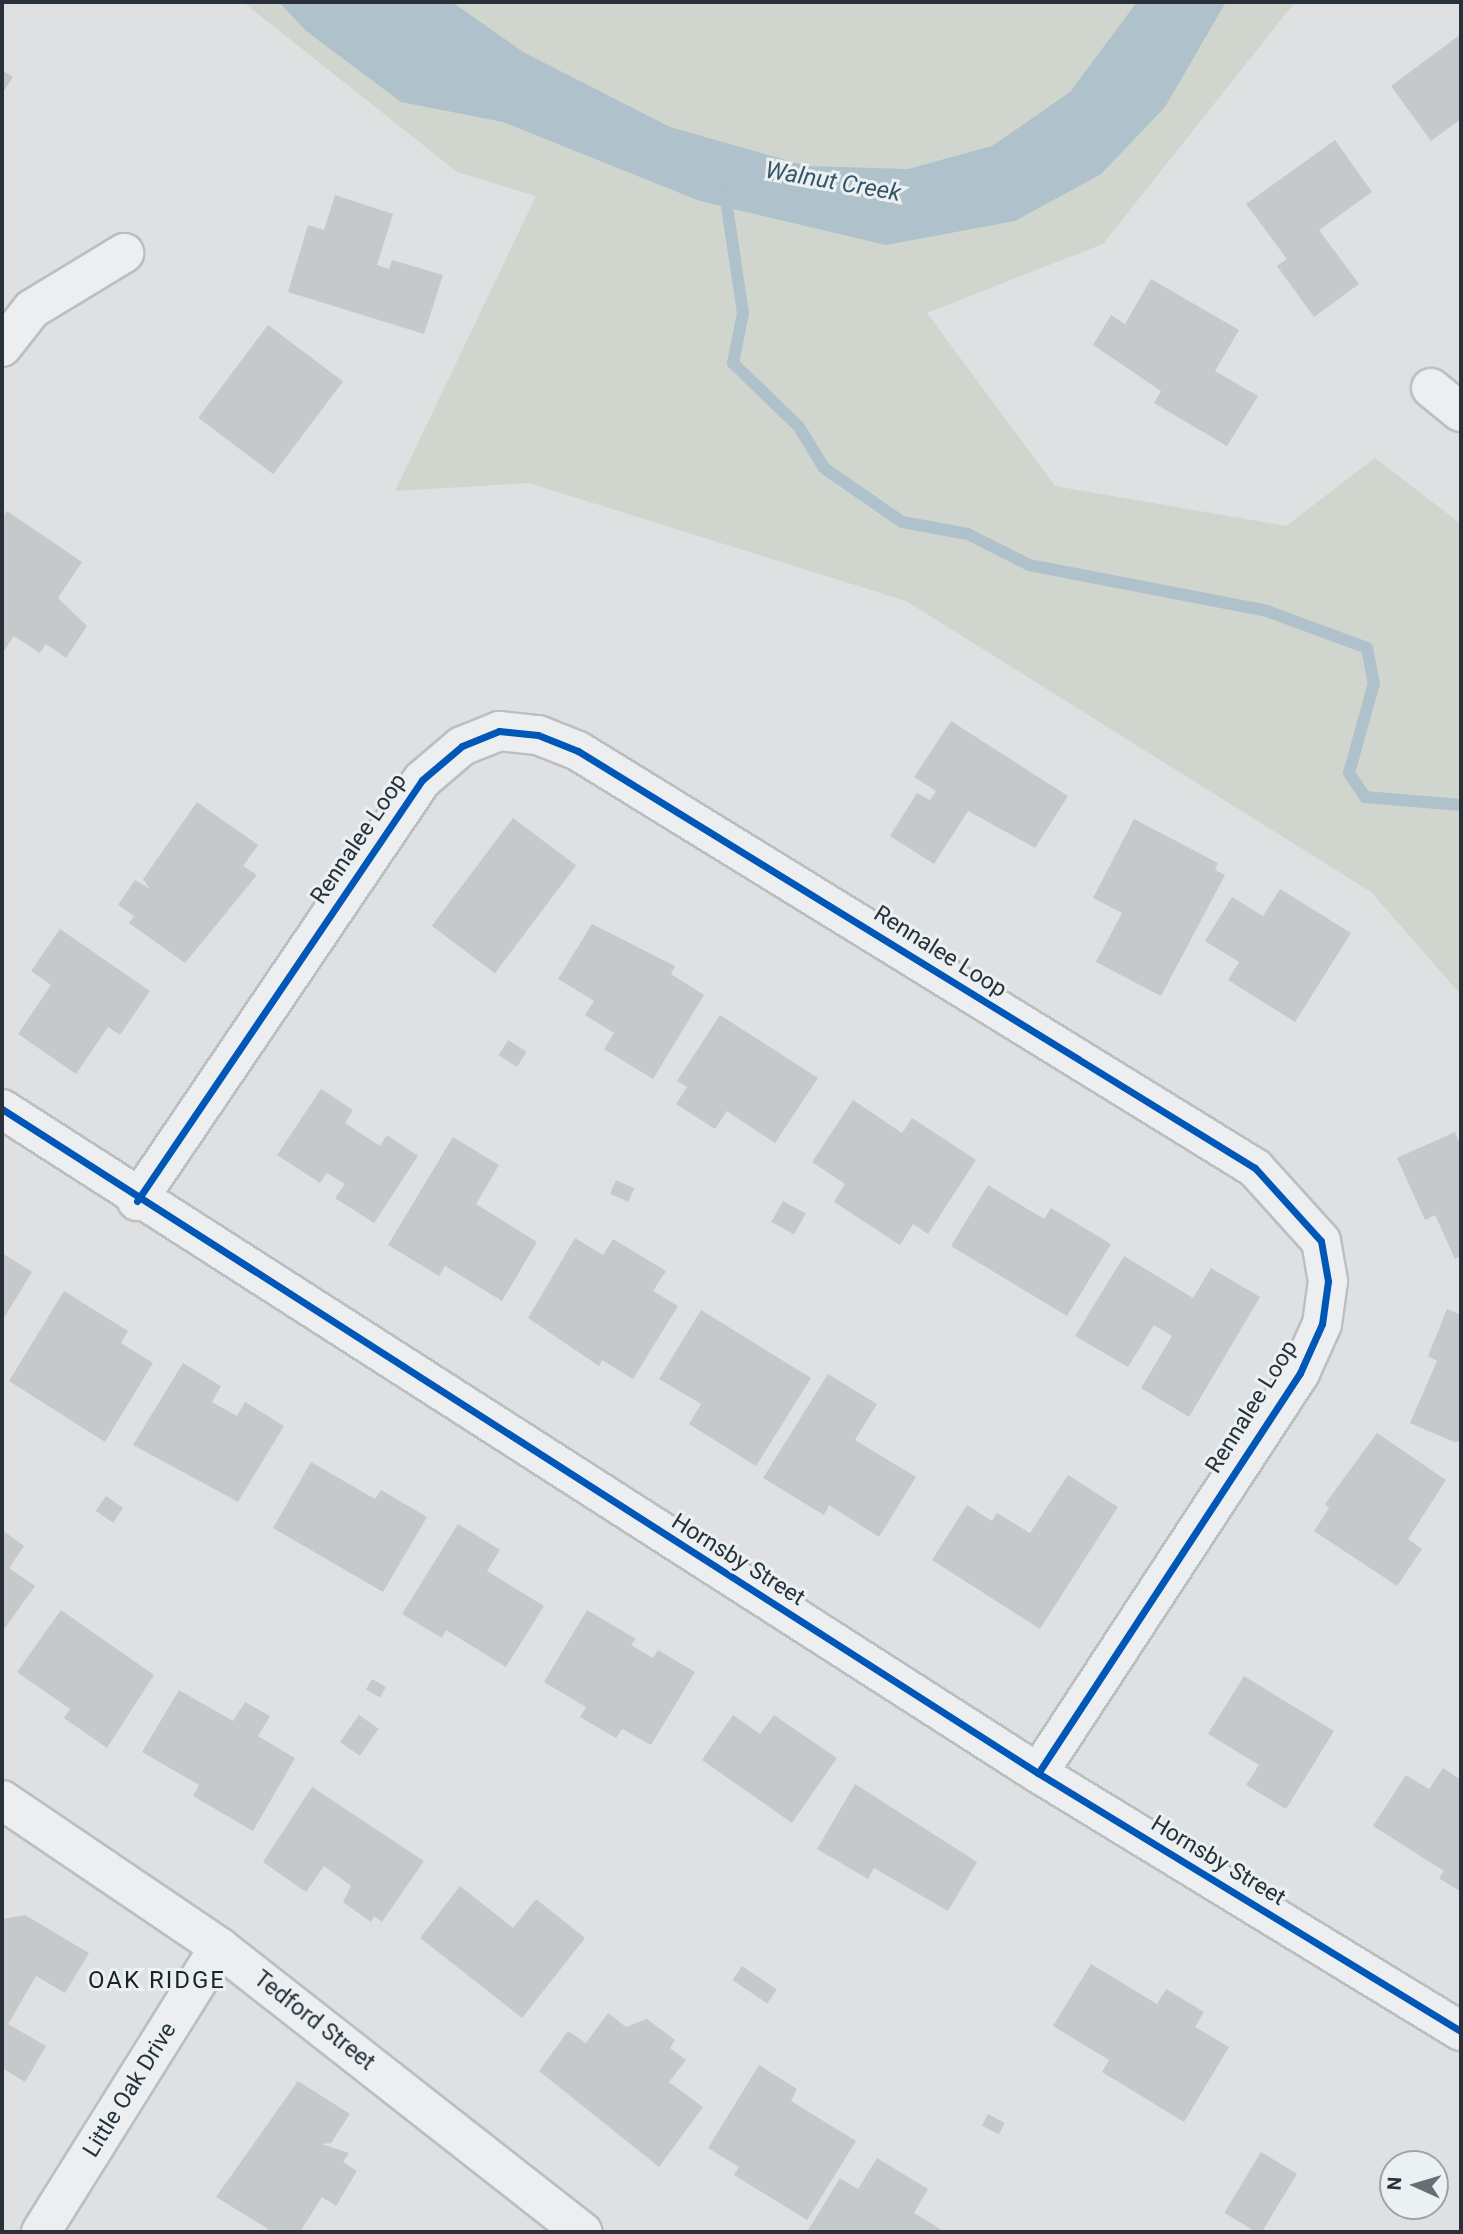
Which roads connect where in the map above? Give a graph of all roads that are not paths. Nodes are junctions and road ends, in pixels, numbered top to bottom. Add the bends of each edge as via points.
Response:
1 (124, 253) dead end
2 (2, 347) edge
3 (1431, 388) dead end
4 (1461, 412) edge
5 (2, 1109) edge
6 (137, 1201) junction
7 (1038, 1773) junction
8 (2, 1800) edge
9 (219, 1947) junction
10 (1461, 2031) edge
11 (41, 2232) edge
12 (582, 2232) edge

1 - 2 street via 32,309
3 - 4 street
5 - 6 street, Hornsby Street
6 - 7 street, Hornsby Street
6 - 7 street, Rennalee Loop via 422,780 462,746 499,731 538,735 578,751 1255,1168 1321,1241 1328,1281 1322,1324 1300,1373
7 - 10 street, Hornsby Street
8 - 9 street, Tedford Street
9 - 11 street, Little Oak Drive
9 - 12 street, Tedford Street

